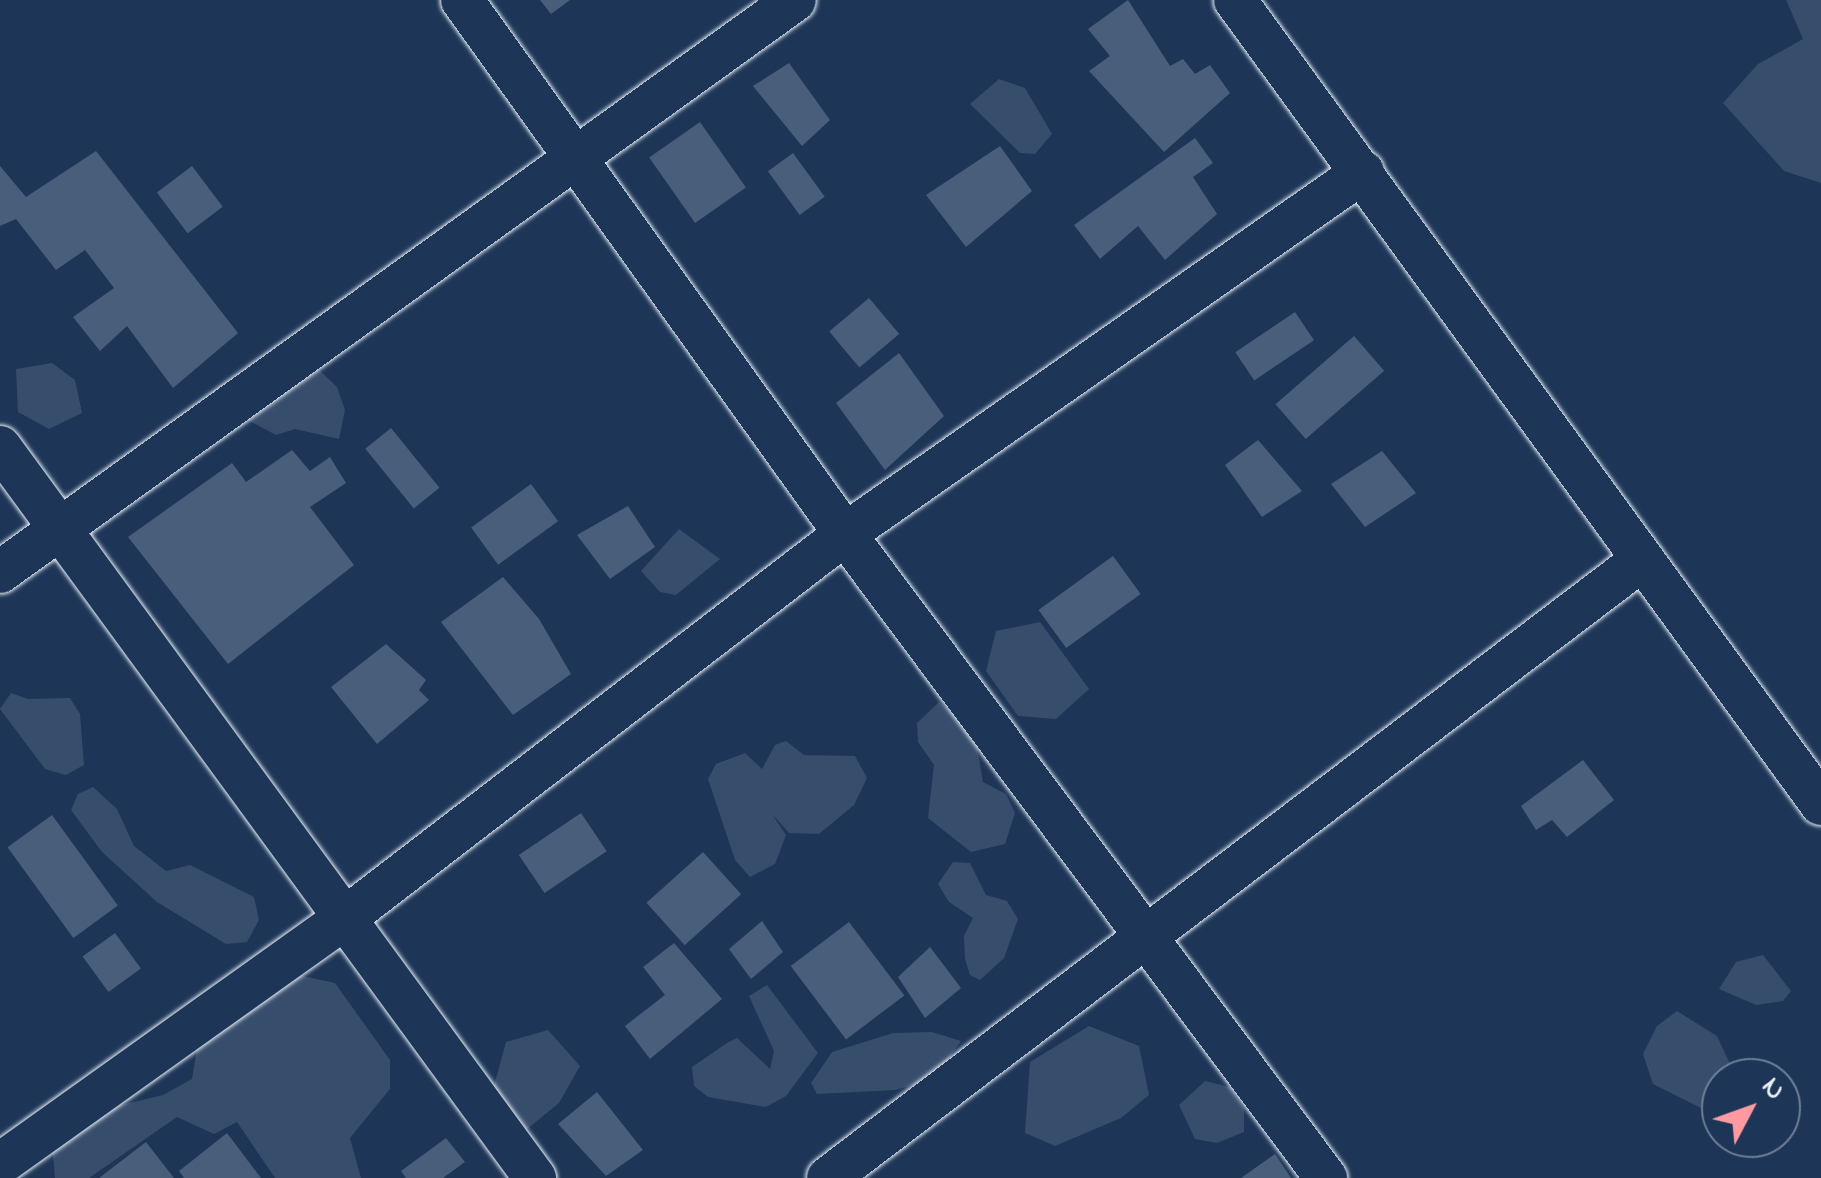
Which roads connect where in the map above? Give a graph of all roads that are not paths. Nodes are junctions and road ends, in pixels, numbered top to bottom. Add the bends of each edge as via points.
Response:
1 (462, 0) edge
2 (795, 0) edge
3 (1234, 0) edge
4 (580, 158) junction
5 (1363, 172) junction
6 (0, 447) edge
7 (62, 530) junction
8 (845, 534) junction
9 (1642, 560) junction
10 (0, 572) edge
11 (1821, 804) edge
12 (345, 918) junction
13 (1147, 932) junction
14 (0, 1164) edge
15 (535, 1178) edge
16 (828, 1178) edge
17 (1326, 1178) edge

1 - 4 street
2 - 4 street
3 - 5 street
4 - 7 street
4 - 8 street
5 - 8 street
5 - 9 street
6 - 7 street
7 - 10 street
7 - 12 street
8 - 12 street
8 - 13 street
9 - 11 street
9 - 13 street
12 - 14 street
12 - 15 street
13 - 16 street
13 - 17 street

